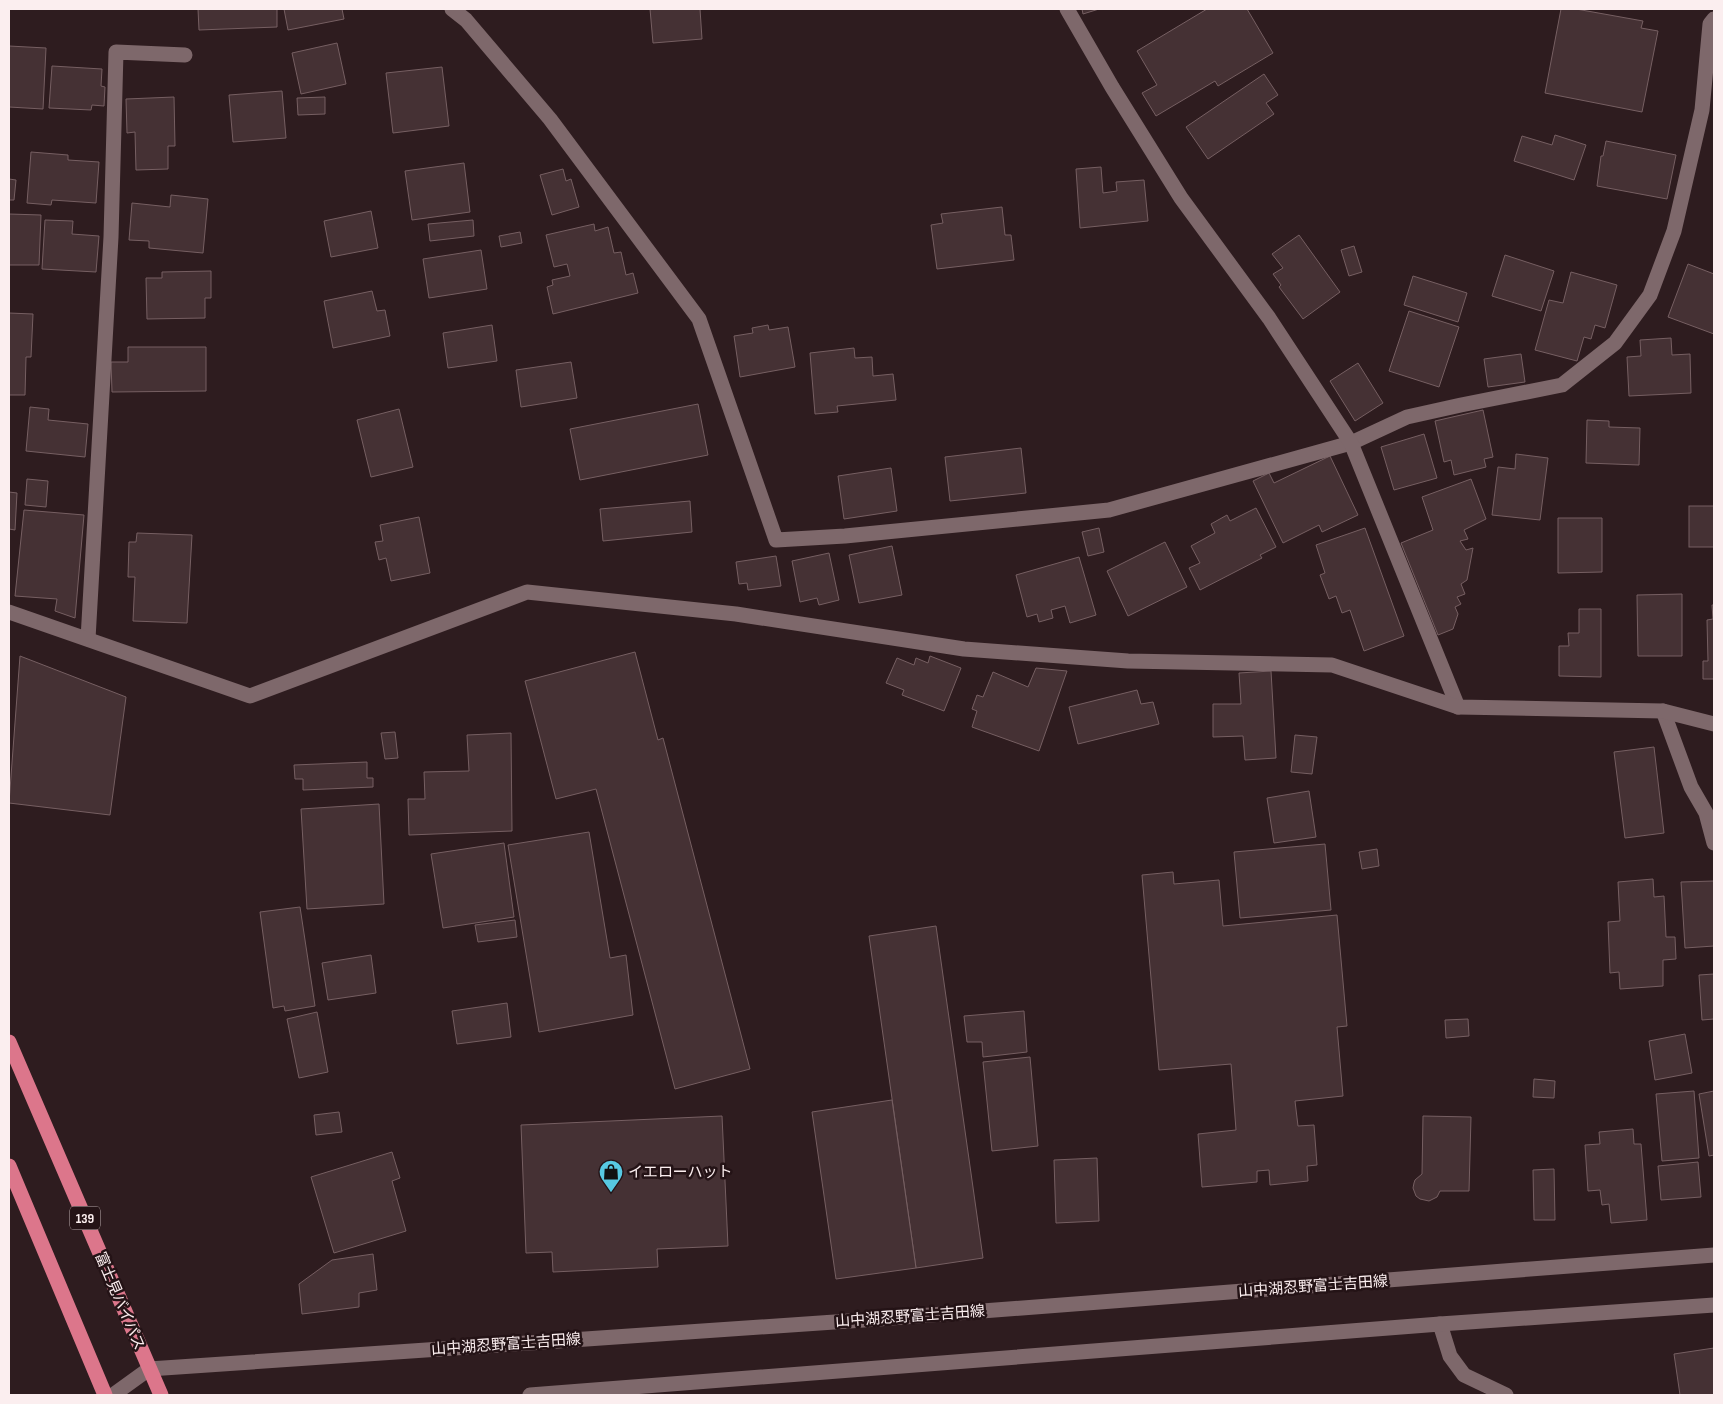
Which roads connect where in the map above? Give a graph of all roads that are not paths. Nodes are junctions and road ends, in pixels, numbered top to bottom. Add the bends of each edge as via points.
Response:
1 (452, 9) edge
2 (1067, 9) edge
3 (1714, 19) edge
4 (185, 55) dead end
5 (1352, 443) junction
6 (9, 612) edge
7 (88, 639) junction
8 (1458, 707) junction
9 (1663, 711) junction
10 (1714, 724) edge
11 (1714, 843) edge
12 (9, 1042) edge
13 (9, 1166) edge
14 (1714, 1255) edge
15 (1714, 1305) edge
16 (1440, 1324) junction
17 (149, 1369) junction
18 (105, 1395) edge
19 (113, 1395) edge
20 (161, 1395) edge
21 (530, 1395) edge
22 (1506, 1395) edge

1 - 5 main road via 466,20 550,119 699,319 776,540 1109,510
2 - 5 main road via 1182,198 1269,318
3 - 5 main road via 1710,24 1702,110 1674,231 1650,295 1615,342 1562,384 1407,418
4 - 7 main road via 116,52 111,237
5 - 8 main road
6 - 7 main road
7 - 8 main road via 250,696 527,592 736,614 964,649 1128,661 1332,665
8 - 9 main road
9 - 10 main road
9 - 11 main road via 1691,786 1706,813
12 - 17 highway, 富士見バイパス / 139
13 - 18 highway
14 - 17 main road, 山中湖忍野富士吉田線 via 878,1319
15 - 16 main road
16 - 21 main road
16 - 22 main road via 1450,1356 1464,1375
17 - 19 main road
17 - 20 highway, 富士見バイパス / 139

